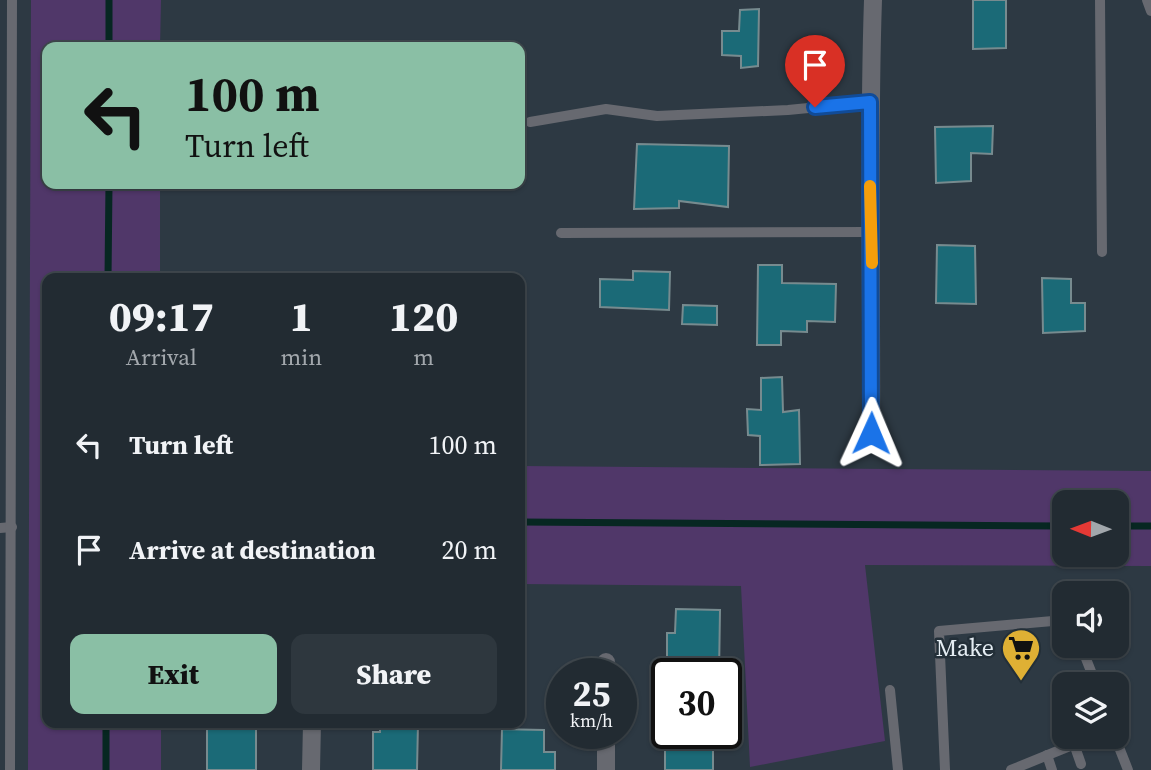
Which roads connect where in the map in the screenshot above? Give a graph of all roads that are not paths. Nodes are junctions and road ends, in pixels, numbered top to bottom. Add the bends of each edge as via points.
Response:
1 (12, 0) edge
2 (873, 0) edge
3 (1100, 0) edge
4 (1147, 0) edge
5 (1151, 11) edge
6 (870, 102) junction
7 (530, 122) dead end
8 (0, 191) edge
9 (12, 191) junction
10 (871, 232) junction
11 (561, 233) dead end
12 (1102, 253) dead end
13 (871, 433) dead end
14 (0, 472) edge
15 (12, 472) junction
16 (0, 527) edge
17 (12, 527) junction
18 (1052, 621) edge
19 (890, 690) dead end
20 (312, 728) edge
21 (606, 749) edge
22 (1062, 749) edge
23 (1076, 749) edge
24 (1120, 749) edge
25 (1047, 755) junction
26 (1081, 764) dead end
27 (1016, 769) edge
28 (10, 770) edge
29 (311, 770) edge
30 (606, 770) edge
31 (898, 770) edge
32 (945, 770) edge
33 (1052, 770) edge
34 (1128, 770) edge

1 - 9 lane
2 - 6 street
3 - 12 lane
4 - 5 lane
6 - 7 lane via 657,116 606,109
6 - 10 street
8 - 9 lane
9 - 15 lane
10 - 11 lane
10 - 13 street
14 - 15 lane
15 - 17 lane
16 - 17 lane
17 - 28 lane
18 - 32 lane via 939,631
19 - 31 lane
20 - 29 street
21 - 30 street
22 - 25 lane
23 - 26 lane
24 - 34 lane
25 - 27 lane
25 - 33 lane

